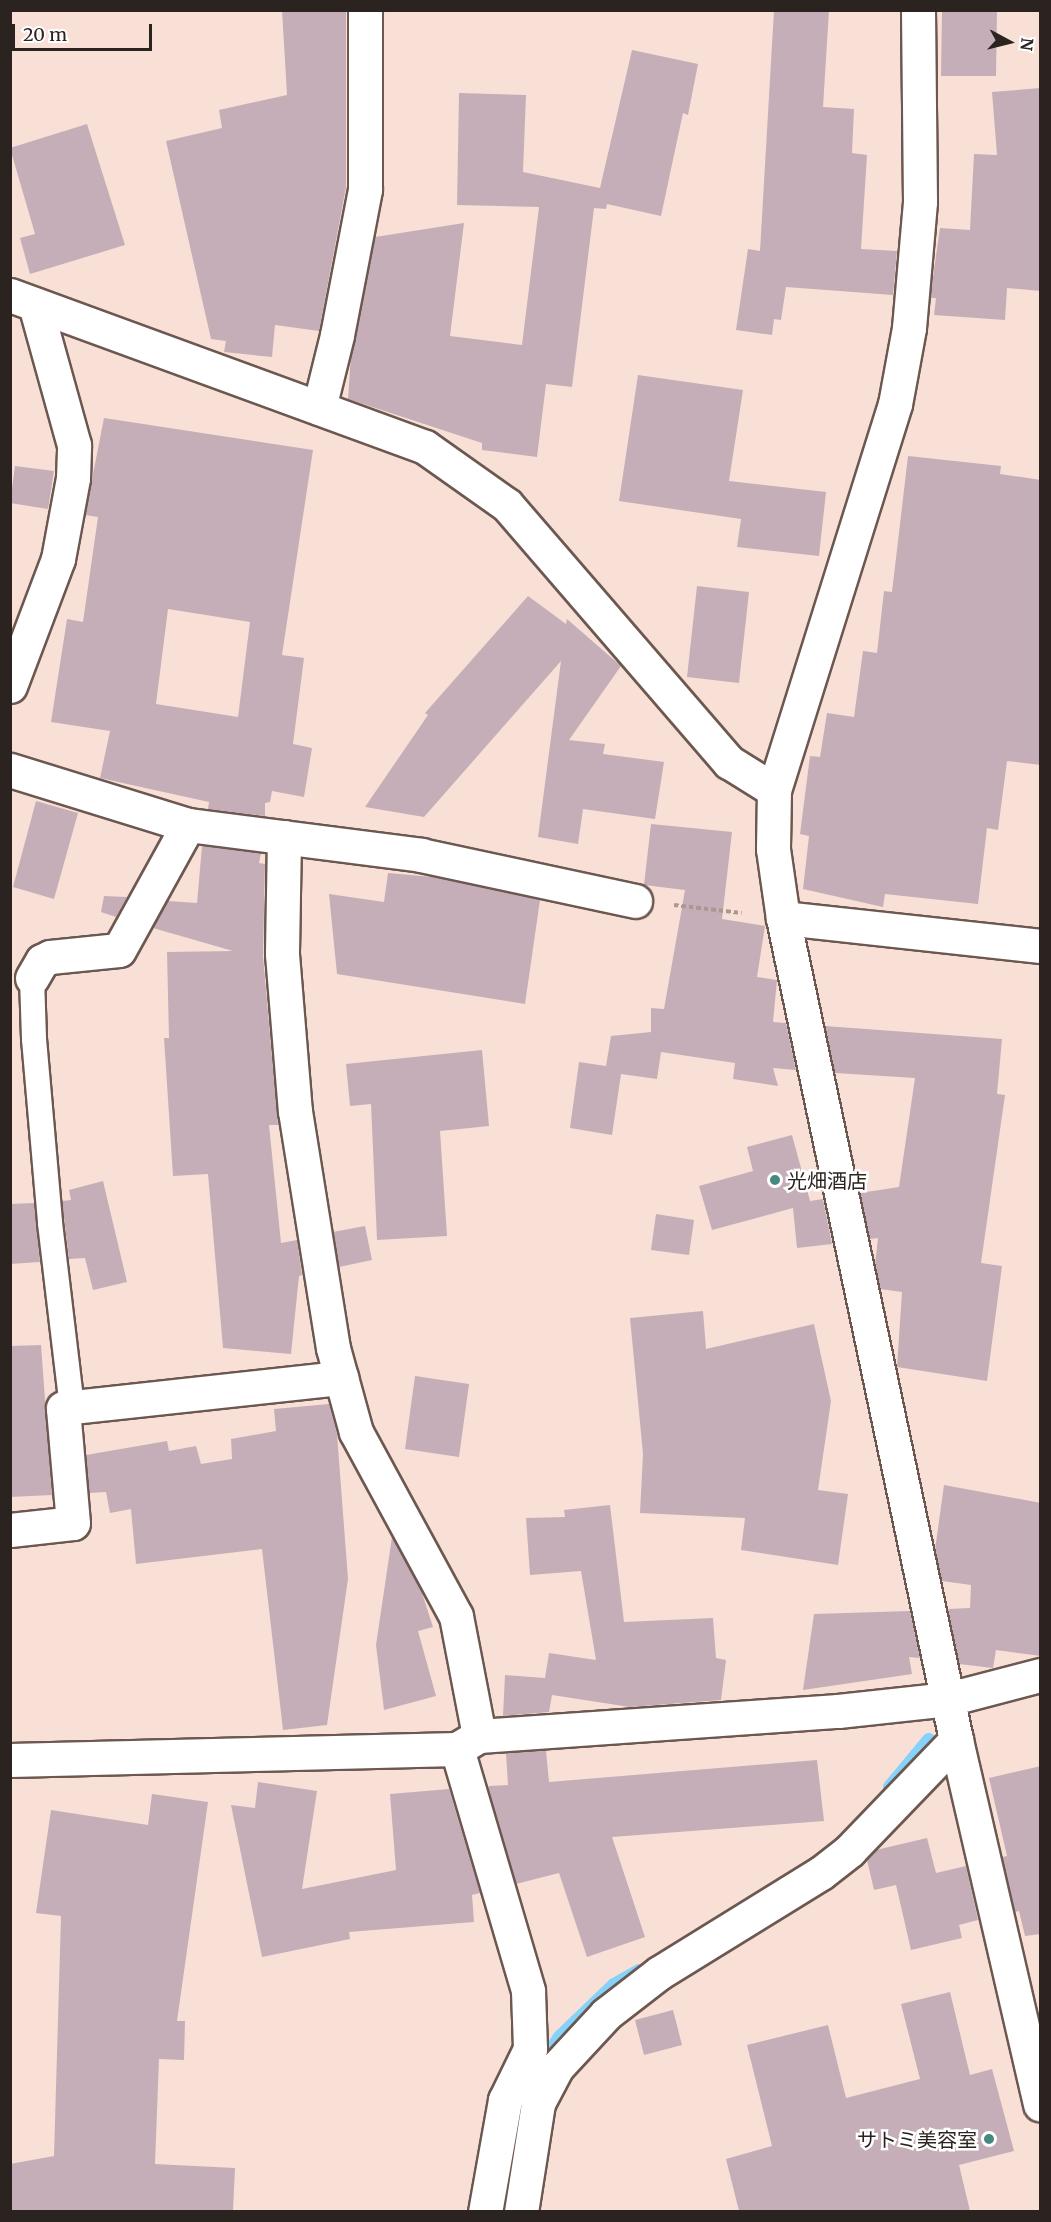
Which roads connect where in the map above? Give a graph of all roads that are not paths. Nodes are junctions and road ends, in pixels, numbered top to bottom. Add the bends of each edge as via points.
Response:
1 (365, 10) edge
2 (918, 10) edge
3 (23, 300) edge
4 (319, 408) junction
5 (10, 686) edge
6 (10, 770) edge
7 (774, 790) junction
8 (188, 825) junction
9 (284, 837) junction
10 (635, 901) road end
11 (783, 918) junction
12 (1041, 946) edge
13 (32, 978) joint
14 (341, 1378) junction
15 (72, 1408) junction
16 (10, 1530) edge
17 (1041, 1675) edge
18 (948, 1699) junction
19 (956, 1740) junction
20 (468, 1742) junction
21 (10, 1760) edge
22 (530, 2049) junction
23 (557, 2067) junction
24 (1041, 2104) edge
25 (485, 2211) edge
26 (521, 2211) edge

1 - 4 street via 364,189
2 - 7 street via 920,202 909,328 896,404
3 - 4 street
3 - 5 street via 74,445 73,478 57,559
4 - 7 street via 424,447 507,506 729,762
6 - 8 street
7 - 11 street via 772,849
8 - 9 street
8 - 13 street via 119,950 50,957 42,961
9 - 10 street via 421,855
9 - 14 street via 282,954 295,1111
11 - 12 street
11 - 18 street
13 - 15 lane via 33,1039 50,1223
14 - 15 street
14 - 20 street via 356,1432 456,1616
15 - 16 street via 63,1408 74,1523
17 - 18 street
18 - 19 street
18 - 20 street
19 - 23 street via 829,1868 659,1973 606,2014
19 - 24 street
20 - 21 street
20 - 22 street via 528,1991
22 - 23 street
22 - 25 street via 505,2100
23 - 26 street via 538,2103

